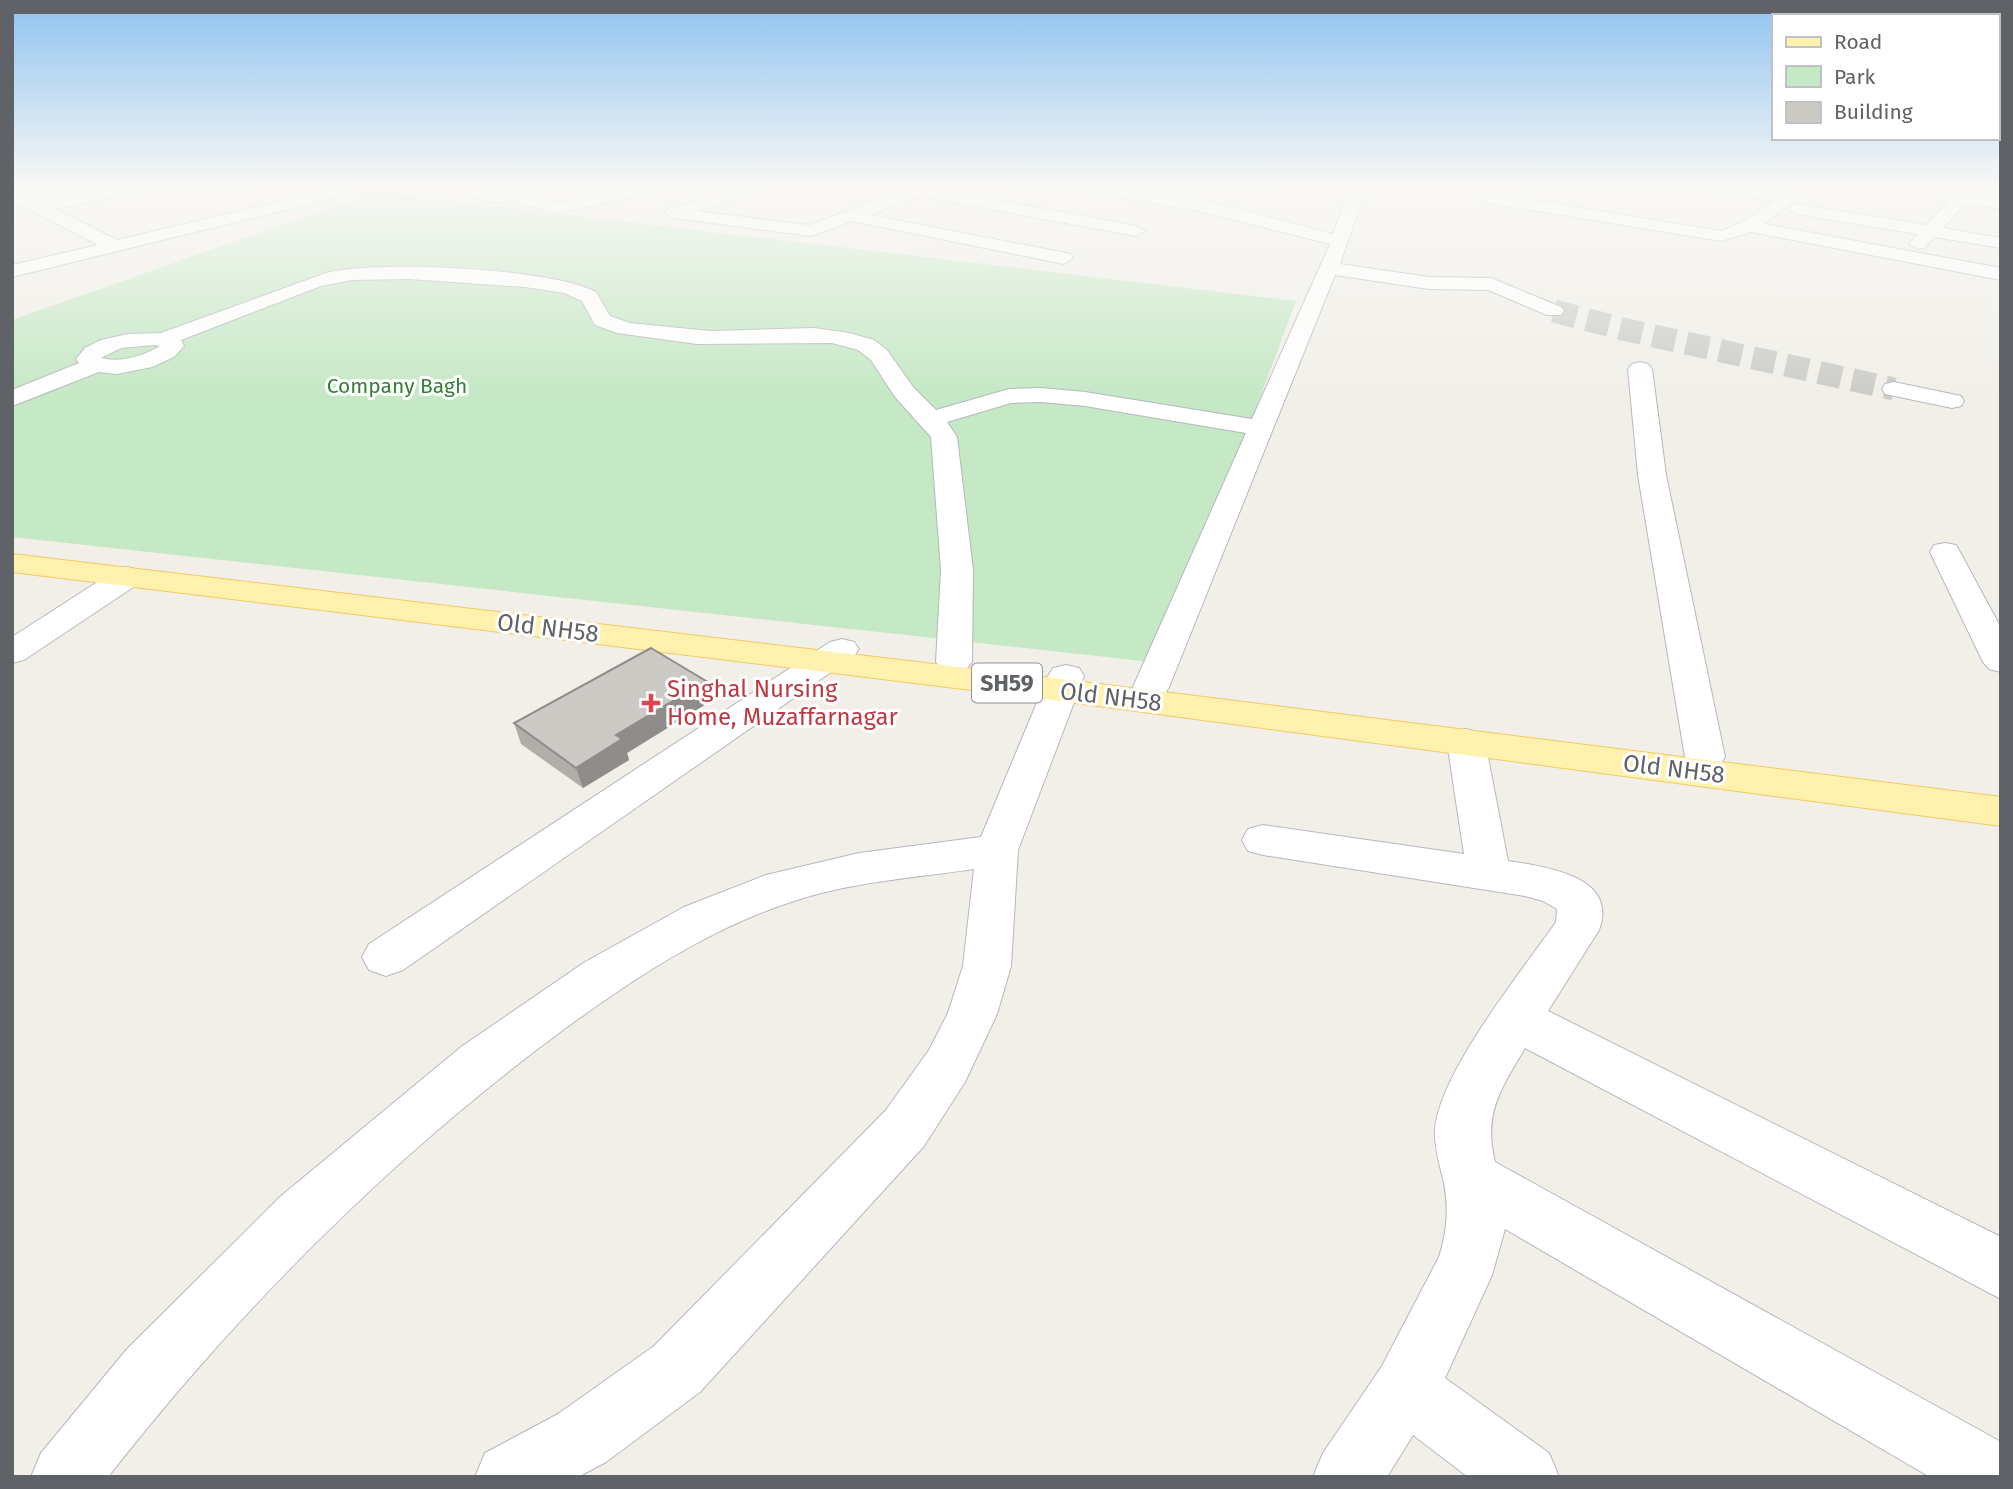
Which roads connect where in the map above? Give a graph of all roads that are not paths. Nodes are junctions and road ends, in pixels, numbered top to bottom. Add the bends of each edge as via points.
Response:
1 (67, 257) edge
2 (1333, 257) edge
3 (1910, 257) edge
4 (1329, 268) junction
5 (12, 271) edge
6 (2001, 274) edge
7 (1554, 311) tunnel mouth
8 (1640, 369) dead end
9 (1894, 389) tunnel mouth
10 (12, 399) edge
11 (1952, 401) dead end
12 (932, 419) junction
13 (1261, 428) junction
14 (1945, 552) dead end
15 (16, 563) edge
16 (127, 577) junction
17 (12, 653) edge
18 (834, 655) junction
19 (954, 662) junction
20 (2001, 662) edge
21 (1063, 683) junction
22 (1151, 687) junction
23 (1440, 734) junction
24 (1705, 757) junction
25 (2001, 795) edge
26 (2001, 812) edge
27 (1263, 840) dead end
28 (997, 850) junction
29 (1489, 874) junction
30 (386, 957) dead end
31 (1516, 1019) junction
32 (1474, 1181) junction
33 (2001, 1269) edge
34 (1405, 1389) junction
35 (65, 1477) edge
36 (509, 1477) edge
37 (1347, 1477) edge
38 (1525, 1477) edge
39 (1996, 1477) edge

1 - 5 street
2 - 4 street
3 - 6 street
4 - 7 street via 1443,284 1491,284
4 - 13 street
8 - 24 street via 1652,475
9 - 11 street
10 - 12 street via 95,365 87,359 106,346 144,338 165,340 334,275 369,272 494,279 569,289 587,294 602,323 617,327 704,337 816,337 866,345 877,352 909,399
12 - 13 street via 1009,396 1041,395
12 - 19 street via 944,437 950,490 957,570
13 - 22 street
14 - 20 street
15 - 16 main road, Old NH58 / SH59
15 - 18 main road, Old NH58 / SH59 via 361,593
16 - 17 street
16 - 18 main road, Old NH58 / SH59
18 - 19 main road, Old NH58 / SH59
18 - 21 main road, Old NH58 / SH59
18 - 30 street
19 - 21 main road, Old NH58 / SH59
21 - 22 main road, Old NH58 / SH59
21 - 23 main road, Old NH58 / SH59
21 - 28 street
22 - 23 main road, Old NH58 / SH59
23 - 24 main road, Old NH58 / SH59
23 - 26 main road, Old NH58 / SH59
23 - 29 street
24 - 25 main road, Old NH58 / SH59
27 - 29 street
28 - 35 street via 859,869 782,887 700,920 602,976 479,1063 301,1216 150,1372
28 - 36 street via 987,966 972,1014 947,1066 905,1128 677,1369 582,1438
29 - 31 street via 1552,885 1579,901 1581,917 1576,930
31 - 32 street via 1466,1107 1462,1131
31 - 33 street
32 - 34 street via 1474,1237 1465,1266
32 - 39 street
34 - 37 street
34 - 38 street

